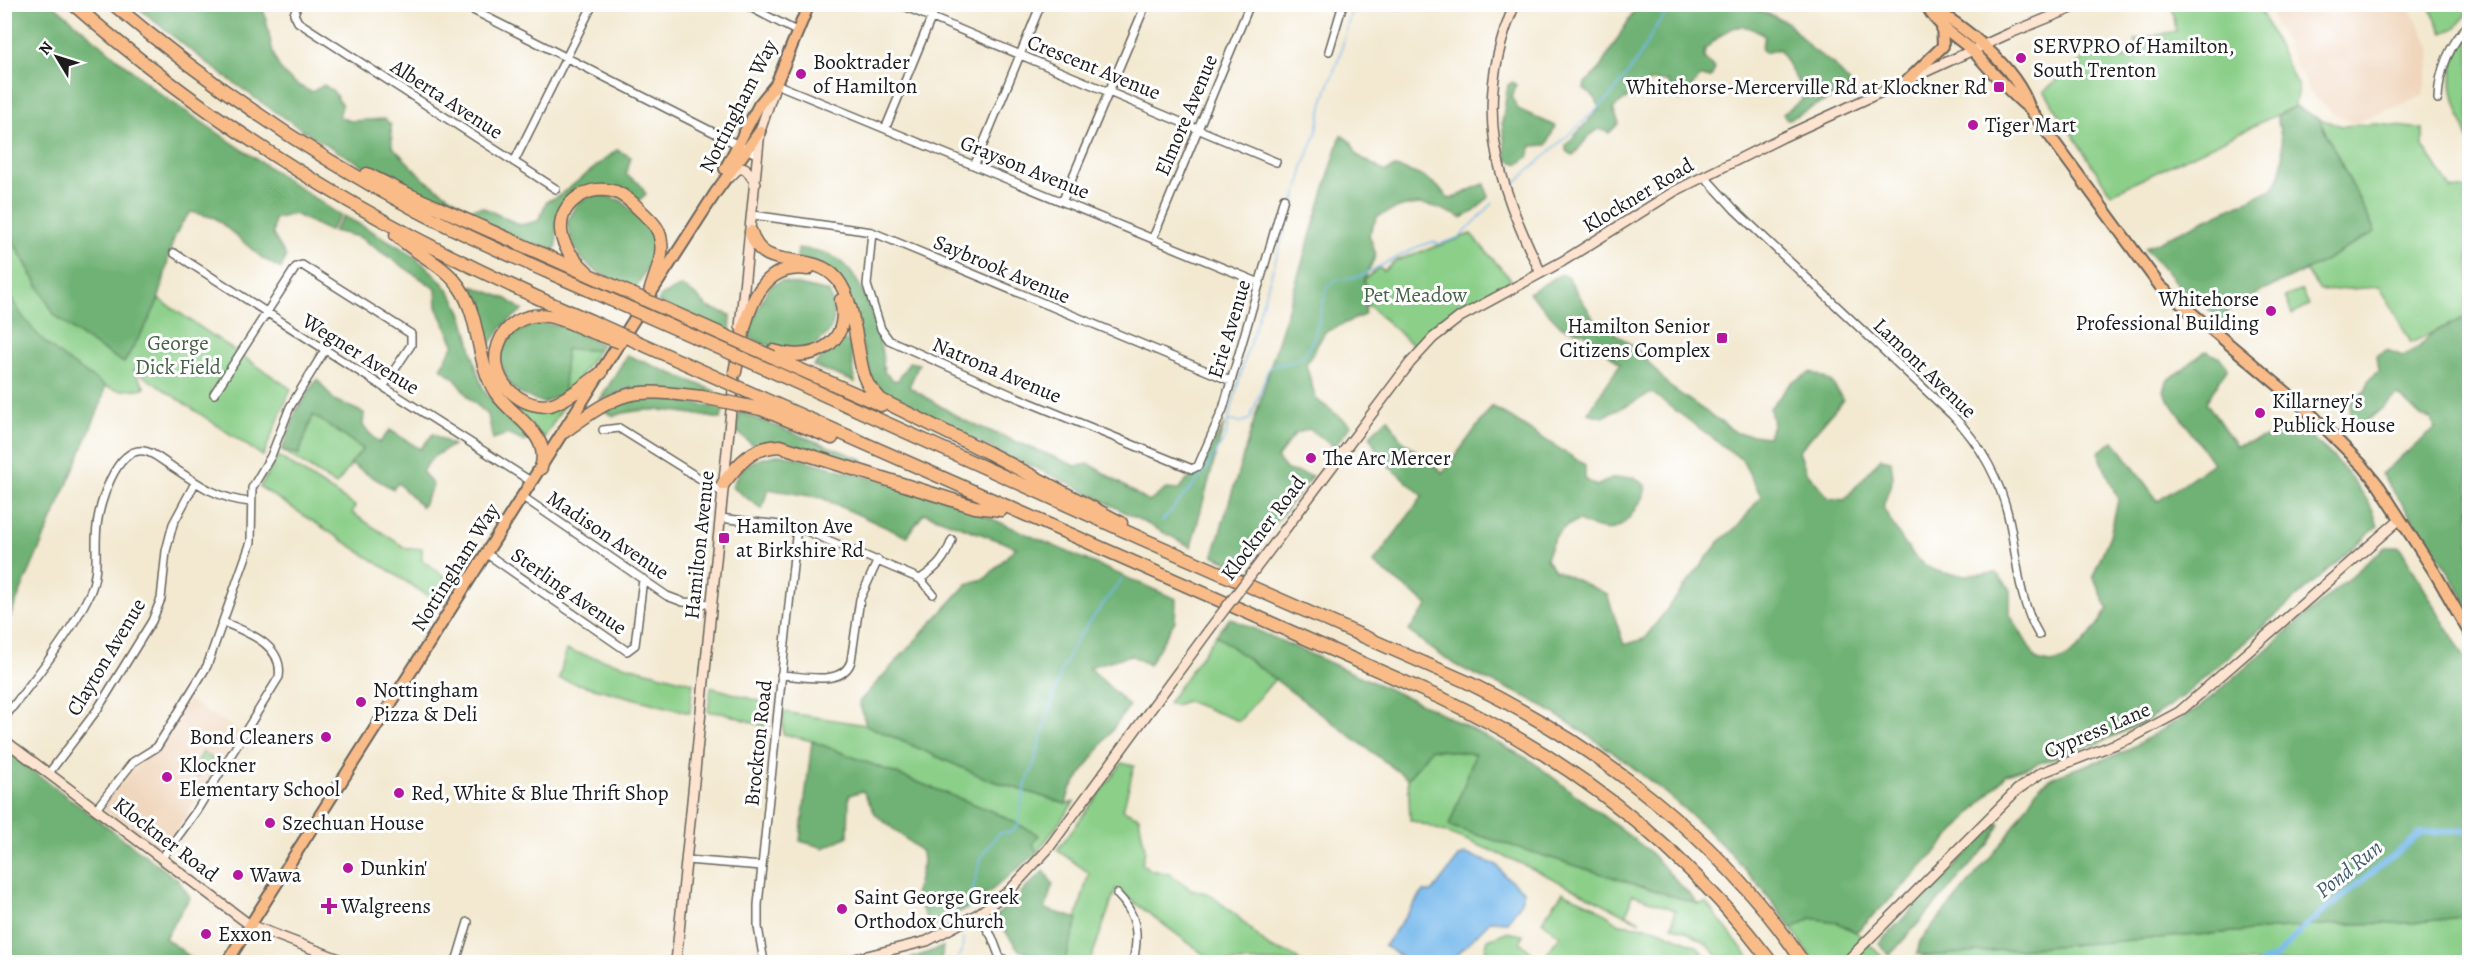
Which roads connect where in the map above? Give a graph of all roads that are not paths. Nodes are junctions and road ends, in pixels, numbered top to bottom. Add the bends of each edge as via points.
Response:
1 (73, 4) edge
2 (113, 4) edge
3 (298, 4) edge
4 (461, 4) edge
5 (593, 4) edge
6 (744, 4) edge
7 (809, 4) edge
8 (899, 4) edge
9 (937, 4) edge
10 (1041, 4) edge
11 (1146, 4) edge
12 (1250, 4) edge
13 (1343, 4) edge
14 (1515, 4) edge
15 (2082, 4) edge
16 (1926, 5) edge
17 (931, 18) junction
18 (1939, 23) junction
19 (2469, 23) edge
20 (798, 32) junction
21 (1978, 48) junction
22 (1329, 51) dead end
23 (1020, 55) junction
24 (566, 58) junction
25 (1908, 80) junction
26 (776, 84) junction
27 (1109, 92) junction
28 (2438, 99) dead end
29 (265, 120) junction
30 (886, 127) junction
31 (1199, 128) junction
32 (760, 131) junction
33 (742, 147) junction
34 (758, 154) junction
35 (514, 162) junction
36 (1276, 162) dead end
37 (975, 164) junction
38 (1704, 176) junction
39 (756, 183) junction
40 (556, 189) dead end
41 (716, 192) junction
42 (1284, 198) dead end
43 (1063, 200) junction
44 (753, 215) junction
45 (380, 220) junction
46 (751, 232) junction
47 (872, 232) junction
48 (1153, 238) junction
49 (174, 253) dead end
50 (1541, 273) junction
51 (592, 277) junction
52 (1260, 283) junction
53 (611, 292) junction
54 (649, 296) junction
55 (266, 313) junction
56 (589, 325) junction
57 (325, 350) junction
58 (772, 359) junction
59 (735, 372) junction
60 (601, 373) junction
61 (1231, 381) junction
62 (383, 387) junction
63 (214, 394) dead end
64 (763, 404) junction
65 (921, 422) junction
66 (603, 430) dead end
67 (564, 432) junction
68 (1198, 466) joint
69 (541, 468) junction
70 (532, 482) junction
71 (195, 483) junction
72 (723, 489) junction
73 (523, 497) junction
74 (250, 502) junction
75 (1012, 511) junction
76 (720, 518) junction
77 (2400, 519) junction
78 (797, 527) junction
79 (1138, 537) junction
80 (952, 540) dead end
81 (487, 554) junction
82 (878, 560) junction
83 (643, 579) junction
84 (920, 579) junction
85 (933, 594) dead end
86 (711, 604) junction
87 (223, 622) junction
88 (2469, 634) edge
89 (2039, 635) dead end
90 (781, 675) junction
91 (4, 718) edge
92 (4, 740) edge
93 (49, 773) junction
94 (96, 809) junction
95 (162, 858) junction
96 (686, 860) junction
97 (762, 866) junction
98 (1117, 894) dead end
99 (978, 914) junction
100 (468, 922) dead end
101 (250, 925) junction
102 (328, 959) edge
103 (880, 959) edge
104 (998, 960) edge
105 (227, 963) edge
106 (347, 963) edge
107 (456, 963) edge
108 (676, 963) edge
109 (764, 963) edge
110 (843, 963) edge
111 (1007, 963) edge
112 (1133, 963) edge
113 (1771, 963) edge
114 (1803, 963) edge
115 (1846, 963) edge

1 - 45 highway via 214,116 296,171
2 - 29 highway via 193,69
3 - 35 street, Alberta Avenue via 296,18 320,36
4 - 24 street
5 - 24 street
6 - 20 street
7 - 20 main road, Nottingham Way
8 - 17 street, Crescent Avenue
9 - 17 street
10 - 23 street
11 - 27 street
12 - 31 street, Elmore Avenue
13 - 22 street
14 - 50 main road via 1496,69 1493,130 1503,187
15 - 21 main road, Klockner Road
16 - 18 main road
16 - 21 main road via 1944,14
17 - 23 street, Crescent Avenue
17 - 30 street
18 - 21 main road
18 - 25 main road via 1943,46
19 - 28 street via 2448,52
20 - 26 main road, Nottingham Way
21 - 25 main road, Klockner Road
21 - 77 main road via 2026,95 2030,110 2160,286 2325,426 2379,486
23 - 27 street, Crescent Avenue
23 - 37 street
24 - 33 street
24 - 35 street
25 - 38 main road, Klockner Road
26 - 30 street, Grayson Avenue
26 - 32 main road, Hamilton Avenue
26 - 33 main road, Nottingham Way via 759,105
27 - 31 street, Crescent Avenue
27 - 43 street
29 - 51 highway via 403,192
29 - 53 highway via 420,212
30 - 37 street, Grayson Avenue
31 - 36 street, Crescent Avenue
31 - 48 street, Elmore Avenue
32 - 33 main road, Nottingham Way
32 - 34 main road, Hamilton Avenue
33 - 34 street
33 - 41 main road, Nottingham Way
34 - 39 main road, Hamilton Avenue
35 - 40 street, Alberta Avenue
37 - 43 street, Grayson Avenue
38 - 50 main road, Klockner Road
38 - 89 street, Lamont Avenue via 1971,436 1994,475 2007,510 2021,595
39 - 41 main road via 749,170 741,168
39 - 44 main road, Hamilton Avenue
41 - 54 main road, Nottingham Way
42 - 52 street, Erie Avenue
43 - 48 street, Grayson Avenue
44 - 46 main road, Hamilton Avenue
44 - 47 street, Saybrook Avenue
45 - 56 highway
45 - 69 highway via 459,286 469,306 490,382 500,398 538,436 543,449
46 - 59 main road, Hamilton Avenue
46 - 65 highway via 763,254 809,262 832,274 844,290 868,385 881,400
47 - 61 street, Saybrook Avenue
47 - 68 street, Natrona Avenue via 867,285 881,329 889,340 1188,468
48 - 52 street, Grayson Avenue
49 - 55 street, Wegner Avenue
50 - 99 main road, Klockner Road, bridge via 1460,317 1422,349 1035,865
51 - 53 highway
51 - 54 highway via 567,249 561,221 577,198 591,191 607,190 631,201 658,231 661,253
52 - 61 street, Erie Avenue
53 - 58 highway, bridge
53 - 58 highway, bridge via 713,330
54 - 60 main road, Nottingham Way
55 - 57 street, Wegner Avenue
55 - 62 street via 296,267 302,264 318,273 411,334 411,345
55 - 63 street
56 - 60 highway via 545,316 516,323 500,339 497,372 508,390 539,406 568,397
56 - 64 highway, bridge via 670,364 689,365
57 - 62 street, Wegner Avenue
57 - 74 street via 290,407 271,456 252,488
58 - 59 highway via 821,350 833,339 841,321 842,304 836,289 810,269 777,273 764,284 745,323
58 - 65 highway
58 - 79 highway
59 - 72 main road, Hamilton Avenue
60 - 67 main road, Nottingham Way
61 - 68 street, Erie Avenue
62 - 70 street, Wegner Avenue
64 - 67 highway, bridge via 648,391 604,402
64 - 75 highway
65 - 79 highway via 1115,517
66 - 72 street via 619,428
67 - 69 main road, Nottingham Way
69 - 70 main road, Nottingham Way
70 - 73 main road, Nottingham Way
71 - 74 street via 220,497
71 - 91 street via 144,451 119,462 99,513 97,566 88,597 42,669
71 - 93 street, Clayton Avenue via 173,524 161,599 153,621 97,710
72 - 75 highway via 746,457 780,446 975,507
72 - 76 main road, Hamilton Avenue
73 - 81 main road, Nottingham Way
73 - 83 street, Madison Avenue
74 - 87 street via 251,542
75 - 113 highway via 1443,699 1521,739 1594,787 1661,842 1728,910
76 - 78 street
76 - 86 main road, Hamilton Avenue
77 - 88 main road
77 - 115 main road, Cypress Lane via 2179,712 2131,738 2049,770 2017,790
78 - 82 street
78 - 90 street, Brockton Road
79 - 114 highway via 1467,682 1571,740 1644,792 1696,838 1765,912
80 - 84 street via 946,557
81 - 83 street, Sterling Avenue via 624,650 633,648
81 - 101 main road, Nottingham Way
82 - 84 street
82 - 90 street via 860,599 847,670 832,678
83 - 86 street, Madison Avenue via 675,599
84 - 85 street
86 - 96 main road, Hamilton Avenue
87 - 94 street via 207,666 157,747 133,762
87 - 95 street via 270,647 278,658 279,677 197,810
90 - 97 street, Brockton Road
92 - 93 main road, Klockner Road
93 - 94 main road, Klockner Road
94 - 95 main road, Klockner Road
95 - 101 main road, Klockner Road
96 - 97 street
96 - 108 main road, Hamilton Avenue
97 - 109 street, Brockton Road via 758,916
98 - 112 street via 1131,910 1137,927
99 - 103 main road, Klockner Road
99 - 104 street via 992,937
100 - 107 street
101 - 102 main road, Klockner Road
101 - 105 main road, Nottingham Way
102 - 106 main road, Klockner Road
103 - 110 main road, Klockner Road
104 - 111 street

